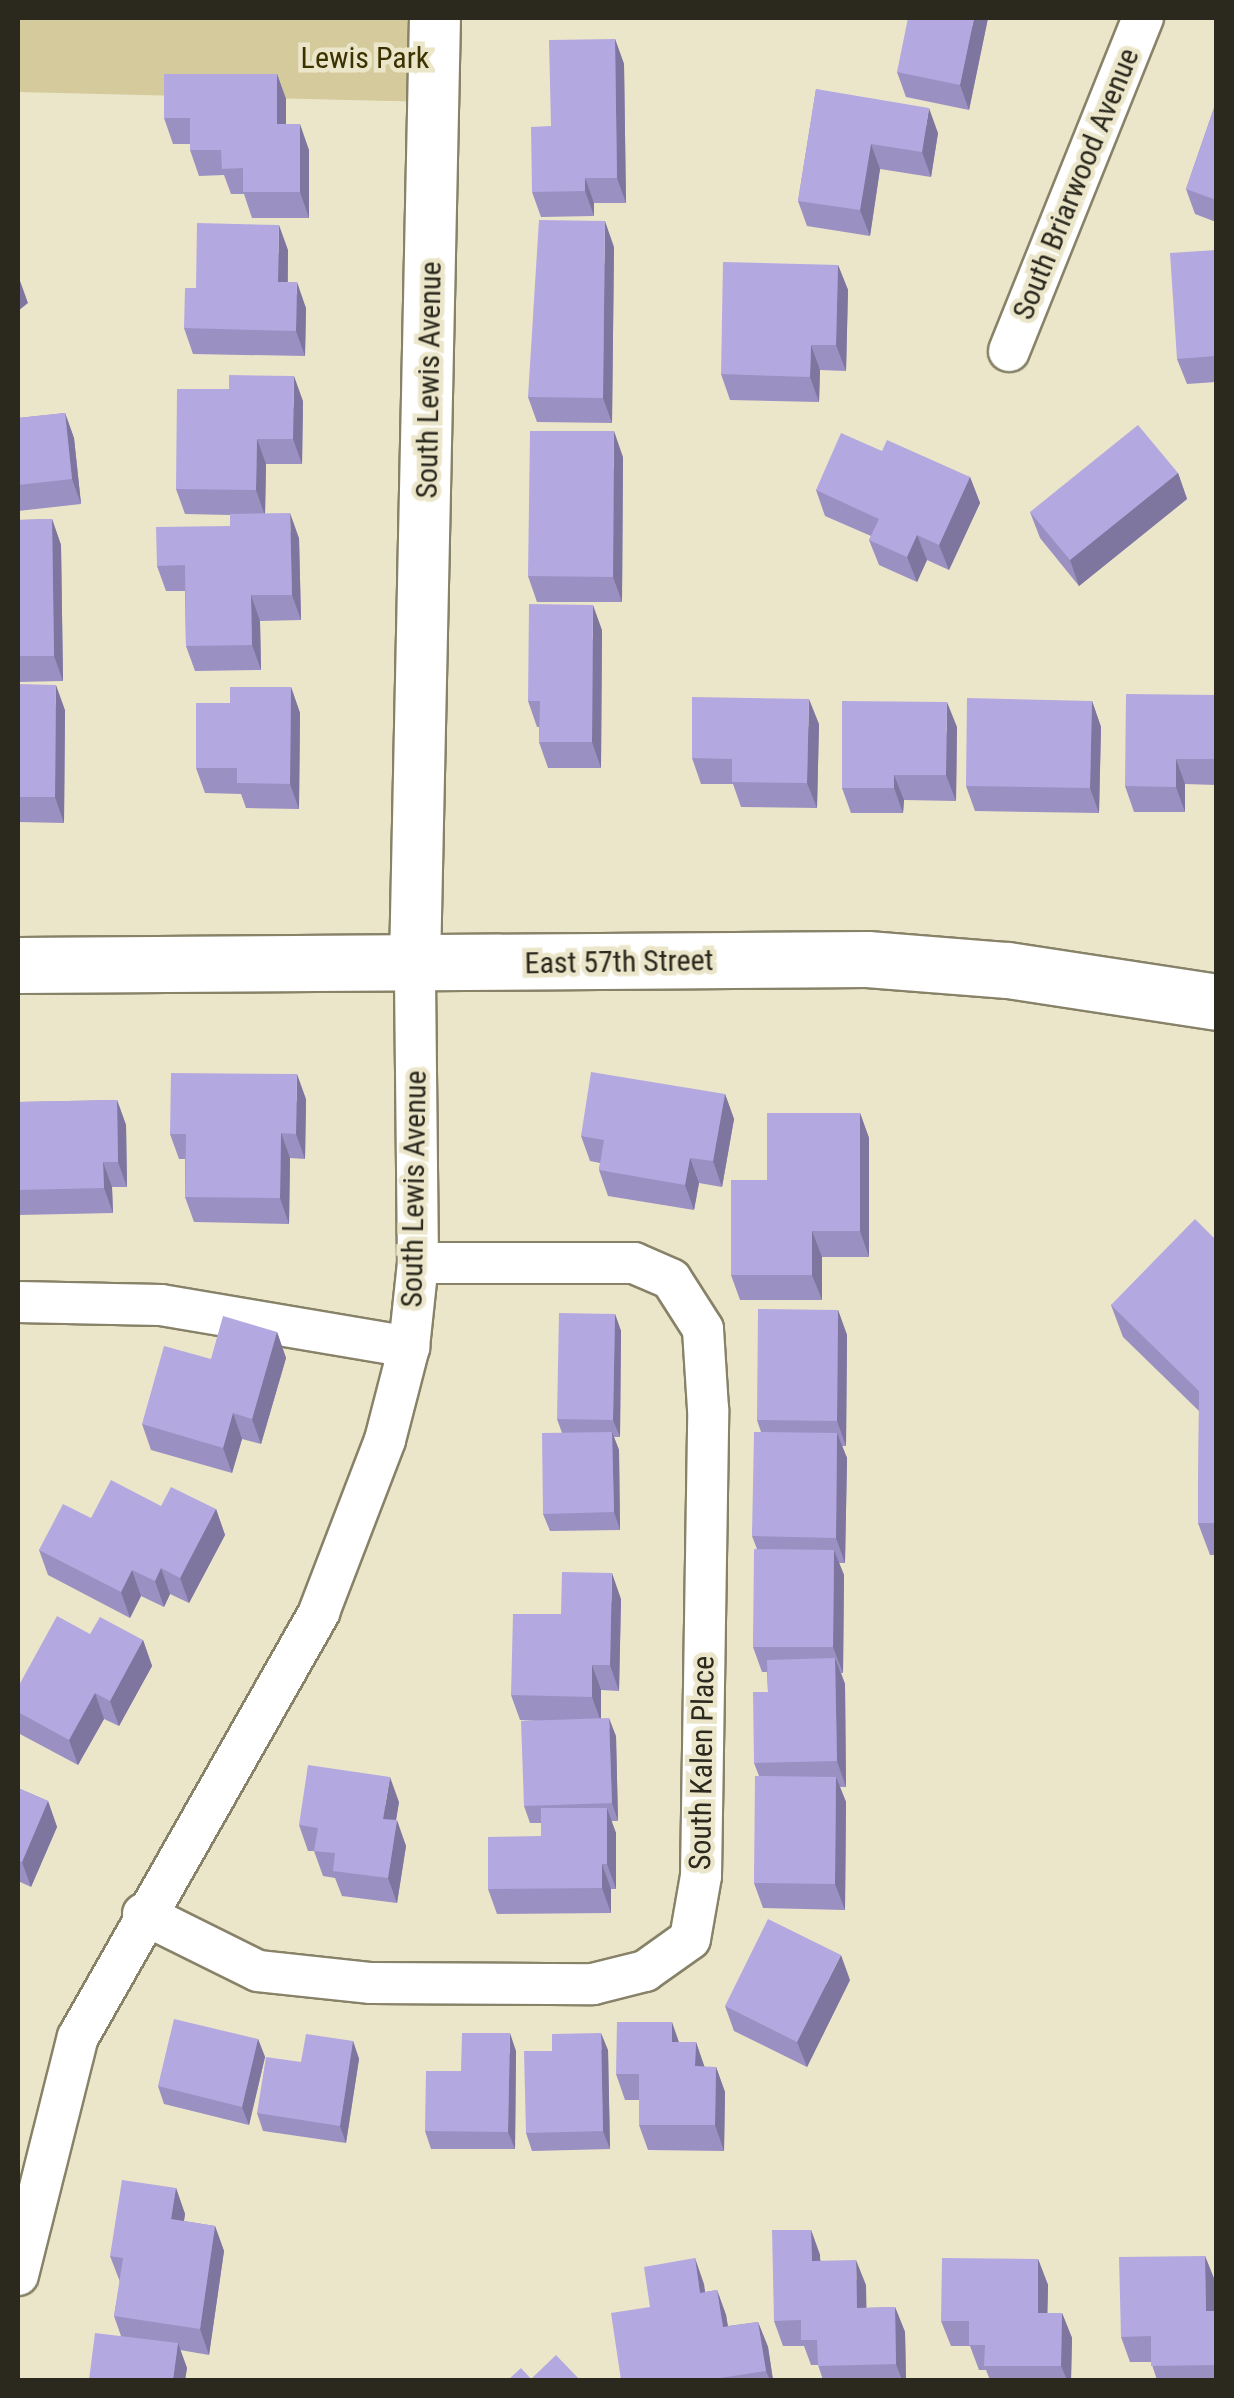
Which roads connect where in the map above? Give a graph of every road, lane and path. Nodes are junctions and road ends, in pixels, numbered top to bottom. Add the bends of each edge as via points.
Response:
1 (435, 18) edge
2 (1143, 18) edge
3 (1009, 351) dead end
4 (415, 964) junction
5 (18, 965) edge
6 (1216, 1002) edge
7 (418, 1263) junction
8 (18, 1302) edge
9 (409, 1347) junction
10 (144, 1914) junction
11 (18, 2274) edge

1 - 4 street, South Lewis Avenue
2 - 3 street, South Briarwood Avenue
4 - 5 main road, East 57th Street
4 - 6 main road, East 57th Street via 867,958 1008,970
4 - 7 street, South Lewis Avenue
7 - 9 street, South Lewis Avenue
7 - 10 street, South Kalen Place via 634,1264 671,1278 703,1329 708,1409 701,1876 690,1939 645,1972 593,1984 371,1983 258,1972
8 - 9 street via 220,1312
9 - 10 street, South Lewis Avenue via 364,1502 319,1612
10 - 11 street, South Lewis Avenue via 78,2037

